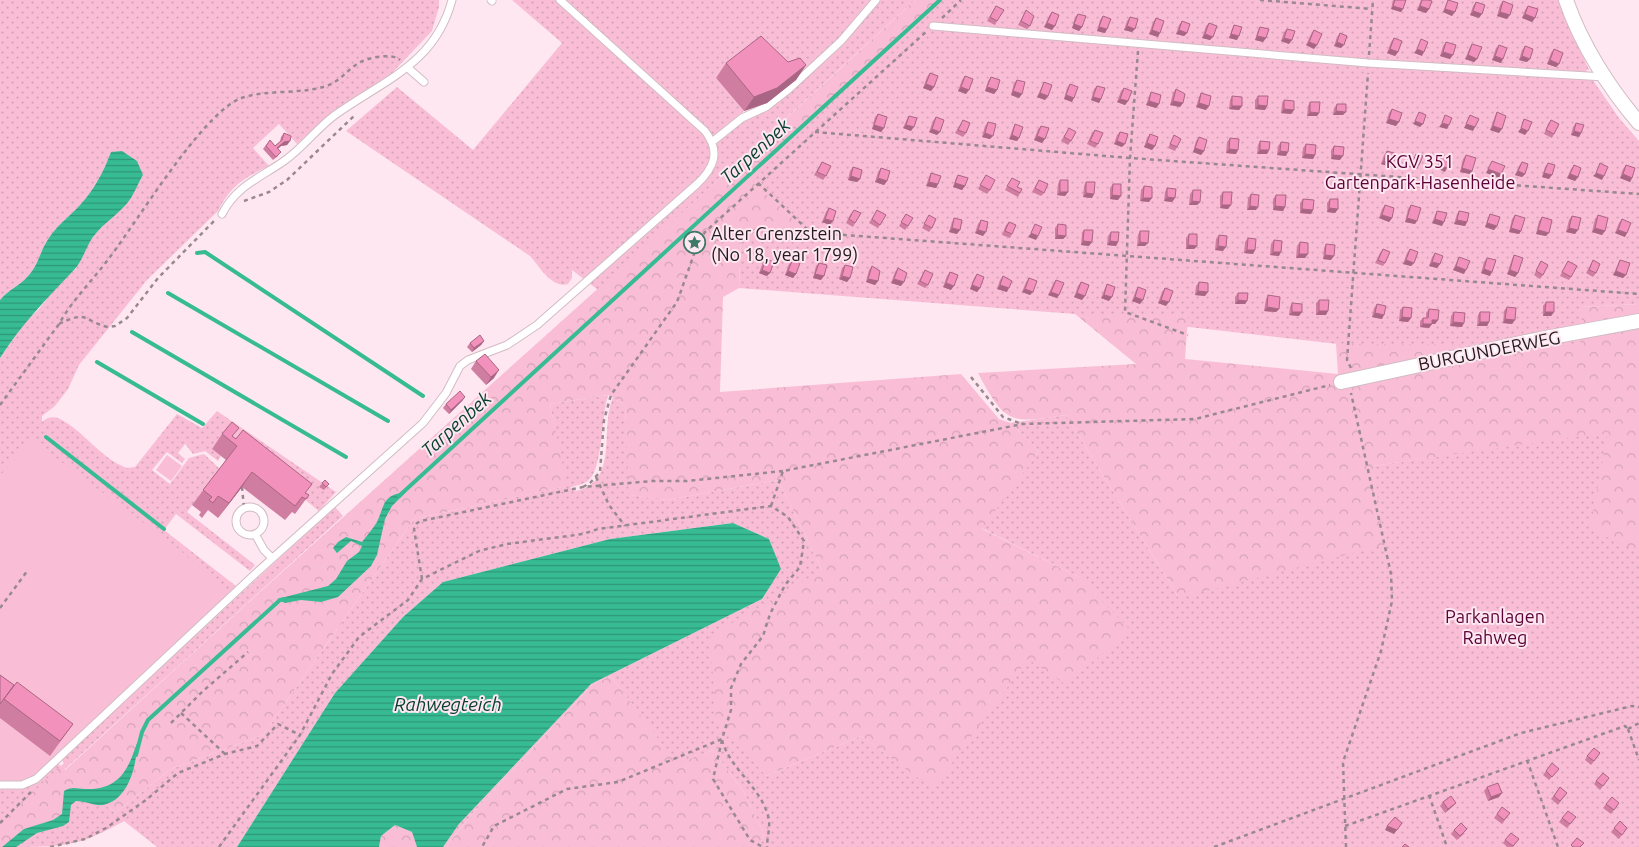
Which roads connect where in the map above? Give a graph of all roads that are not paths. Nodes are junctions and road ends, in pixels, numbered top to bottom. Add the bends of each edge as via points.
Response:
1 (452, 0) edge
2 (560, 0) edge
3 (876, 0) edge
4 (1566, 0) edge
5 (932, 26) road end
6 (408, 68) junction
7 (1605, 77) junction
8 (424, 82) dead end
9 (1638, 118) edge
10 (712, 142) junction
11 (222, 214) road end
12 (1639, 321) edge
13 (1348, 380) road end
14 (255, 534) junction
15 (272, 558) junction
16 (0, 785) edge

1 - 6 lane via 440,30
2 - 10 lane via 705,131
3 - 10 lane via 841,40 789,89 766,107 742,118
4 - 7 street
5 - 7 lane via 1368,63
6 - 8 lane
6 - 11 lane via 335,115 288,159 244,185 228,201
7 - 9 street
10 - 15 lane via 715,160 697,184 537,325 508,344 460,366 446,393 423,424
12 - 13 street, BURGUNDERWEG
14 - 14 lane via 264,525 263,515 256,508 244,508 236,517 236,527 243,534
14 - 15 lane
15 - 16 lane via 36,779 22,785

